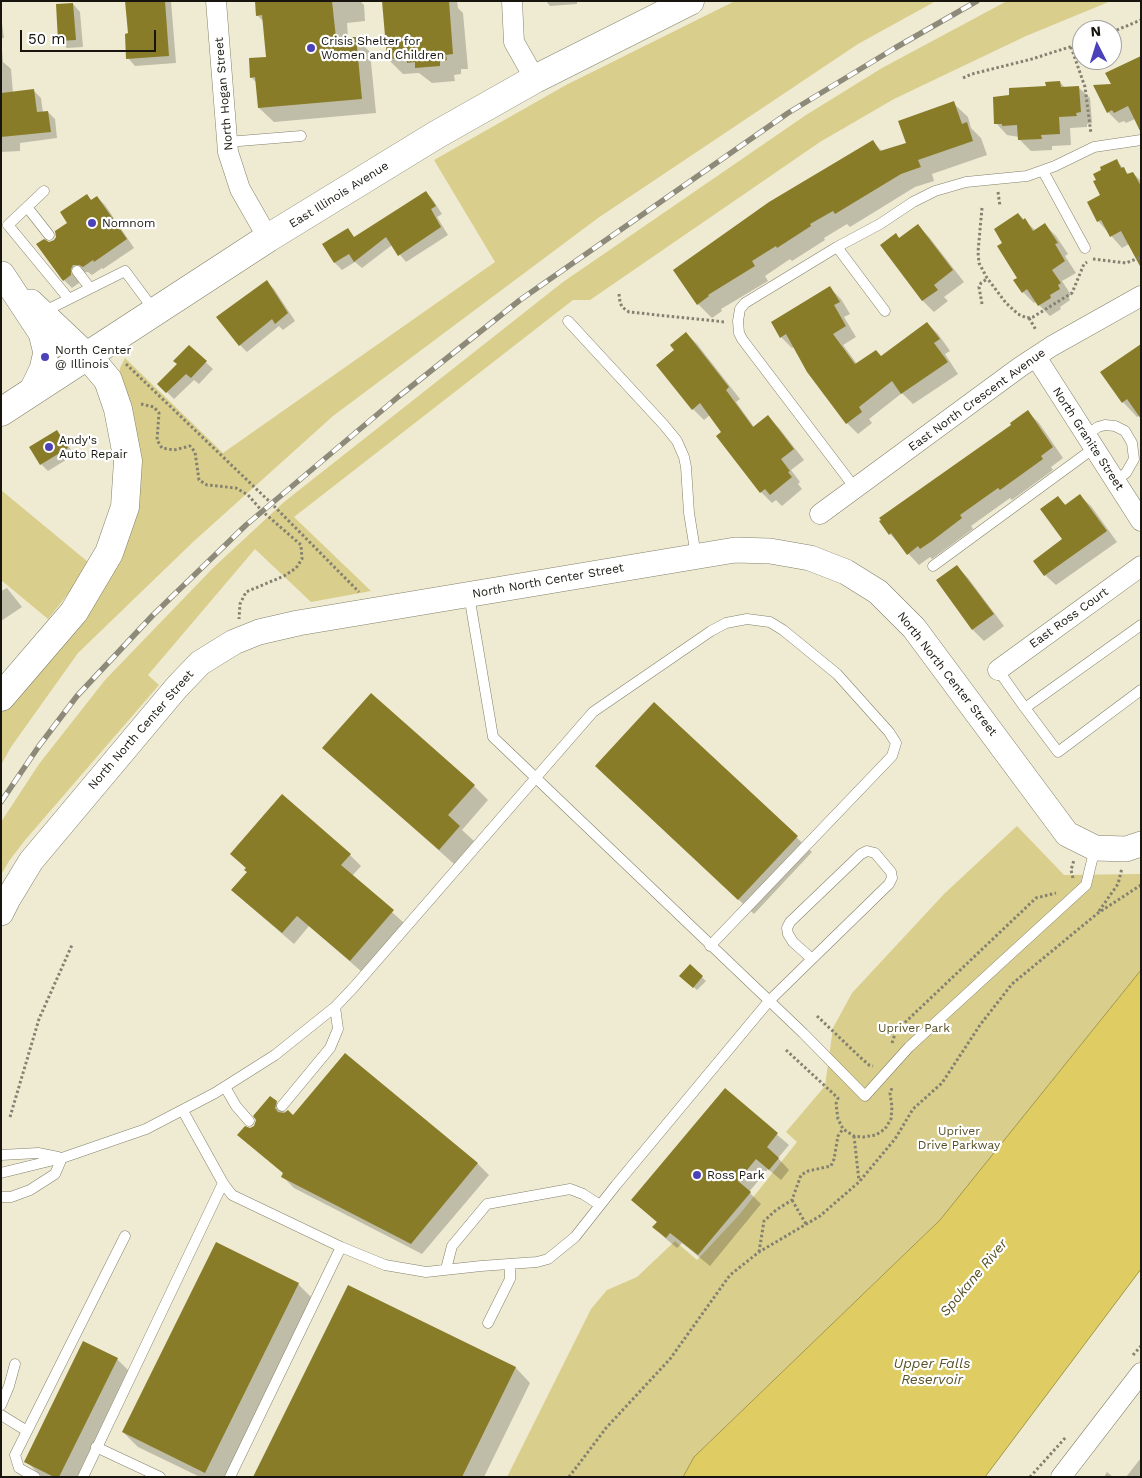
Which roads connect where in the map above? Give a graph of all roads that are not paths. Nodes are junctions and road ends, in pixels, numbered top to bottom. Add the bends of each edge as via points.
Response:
1 (216, 1) edge
2 (512, 1) edge
3 (690, 1) edge
4 (535, 79) junction
5 (301, 136) dead end
6 (1141, 140) edge
7 (227, 142) junction
8 (1043, 171) junction
9 (44, 191) dead end
10 (27, 207) junction
11 (5, 227) edge
12 (49, 235) dead end
13 (268, 238) junction
14 (837, 247) junction
15 (1084, 248) dead end
16 (77, 271) dead end
17 (2, 273) edge
18 (90, 288) junction
19 (1141, 296) edge
20 (69, 299) junction
21 (885, 311) dead end
22 (43, 313) junction
23 (156, 313) junction
24 (568, 321) dead end
25 (87, 355) junction
26 (1036, 356) junction
27 (31, 392) junction
28 (1, 412) edge
29 (1090, 442) junction
30 (1115, 481) junction
31 (855, 488) junction
32 (820, 514) dead end
33 (1141, 521) edge
34 (696, 556) junction
35 (933, 566) dead end
36 (1141, 566) edge
37 (468, 594) junction
38 (1141, 626) edge
39 (998, 670) joint
40 (1141, 690) edge
41 (1, 697) edge
42 (1025, 708) junction
43 (534, 778) junction
44 (1088, 845) junction
45 (1133, 847) edge
46 (1, 913) edge
47 (710, 946) junction
48 (812, 959) junction
49 (769, 1001) junction
50 (335, 1006) junction
51 (225, 1087) junction
52 (282, 1106) dead end
53 (183, 1111) junction
54 (249, 1121) dead end
55 (1, 1155) edge
56 (62, 1158) junction
57 (1, 1173) edge
58 (223, 1183) junction
59 (1, 1197) edge
60 (603, 1202) junction
61 (125, 1236) dead end
62 (341, 1247) junction
63 (510, 1264) junction
64 (446, 1269) junction
65 (488, 1323) dead end
66 (15, 1364) dead end
67 (1141, 1373) edge
68 (1, 1405) edge
69 (1, 1415) edge
70 (27, 1431) junction
71 (96, 1447) junction
72 (35, 1477) edge
73 (83, 1477) edge
74 (160, 1477) edge
75 (230, 1477) edge
76 (1061, 1477) edge

1 - 7 street, North Hogan Street
2 - 4 street via 514,42
3 - 4 main road, East Illinois Avenue
4 - 13 main road, East Illinois Avenue via 436,135
5 - 7 lane
6 - 8 lane via 1094,147
7 - 13 street, North Hogan Street via 240,189
8 - 14 lane via 1017,178 946,187 924,196
8 - 15 lane
9 - 10 lane
10 - 11 lane
10 - 12 lane
11 - 20 lane
13 - 23 main road, East Illinois Avenue
14 - 21 lane
14 - 31 lane via 748,300 740,309 738,324 739,334 746,344
16 - 18 lane
17 - 22 street
17 - 27 street via 41,333 46,352
18 - 20 lane
18 - 23 lane via 126,271
19 - 26 street, East North Crescent Avenue
20 - 22 lane
22 - 25 street
23 - 25 main road, East Illinois Avenue
24 - 34 lane via 677,441 686,467
25 - 27 main road, East Illinois Avenue
25 - 41 main road via 108,380 118,409 128,461 125,507 109,553 74,612
26 - 29 street, North Granite Street
26 - 31 street, East North Crescent Avenue
27 - 28 main road, East Illinois Avenue
29 - 30 street, North Granite Street
29 - 30 lane via 1098,427 1115,426 1125,431 1132,443 1134,459 1126,473
29 - 35 lane
30 - 33 street, North Granite Street
31 - 32 street, East North Crescent Avenue
34 - 37 street, North North Center Street
34 - 44 street, North North Center Street via 752,549 787,553 835,567 878,592 914,628 1067,834
36 - 39 street, East Ross Court
37 - 43 lane via 493,738
37 - 46 street, North North Center Street via 276,628 244,638 209,656 177,687 31,861
38 - 42 lane
39 - 42 lane
40 - 42 lane via 1058,752
43 - 47 lane
43 - 47 lane via 593,712 726,623 747,619 770,622 837,674 889,732 896,743 892,756
43 - 50 lane
44 - 45 street
44 - 49 lane via 1086,885 909,1047 865,1096
47 - 49 lane
48 - 48 lane via 889,884 891,872 874,853 867,851 861,854 790,922 788,934
48 - 49 lane
49 - 60 lane
50 - 51 lane via 275,1055
50 - 52 lane via 338,1029 330,1048
51 - 53 lane
51 - 54 lane
53 - 56 lane via 146,1129
53 - 58 lane
55 - 56 lane via 38,1153
56 - 57 lane
56 - 59 lane via 54,1174 30,1190
58 - 62 lane via 232,1195
58 - 71 lane
60 - 63 lane via 575,1237 548,1259
60 - 64 lane via 570,1189 487,1204 452,1246
61 - 70 lane
62 - 64 lane via 385,1265 426,1272
62 - 75 lane
63 - 64 lane
63 - 65 lane via 510,1278
66 - 68 lane
67 - 76 street
69 - 70 lane
70 - 72 lane via 15,1455 19,1468
71 - 73 lane
71 - 74 lane

